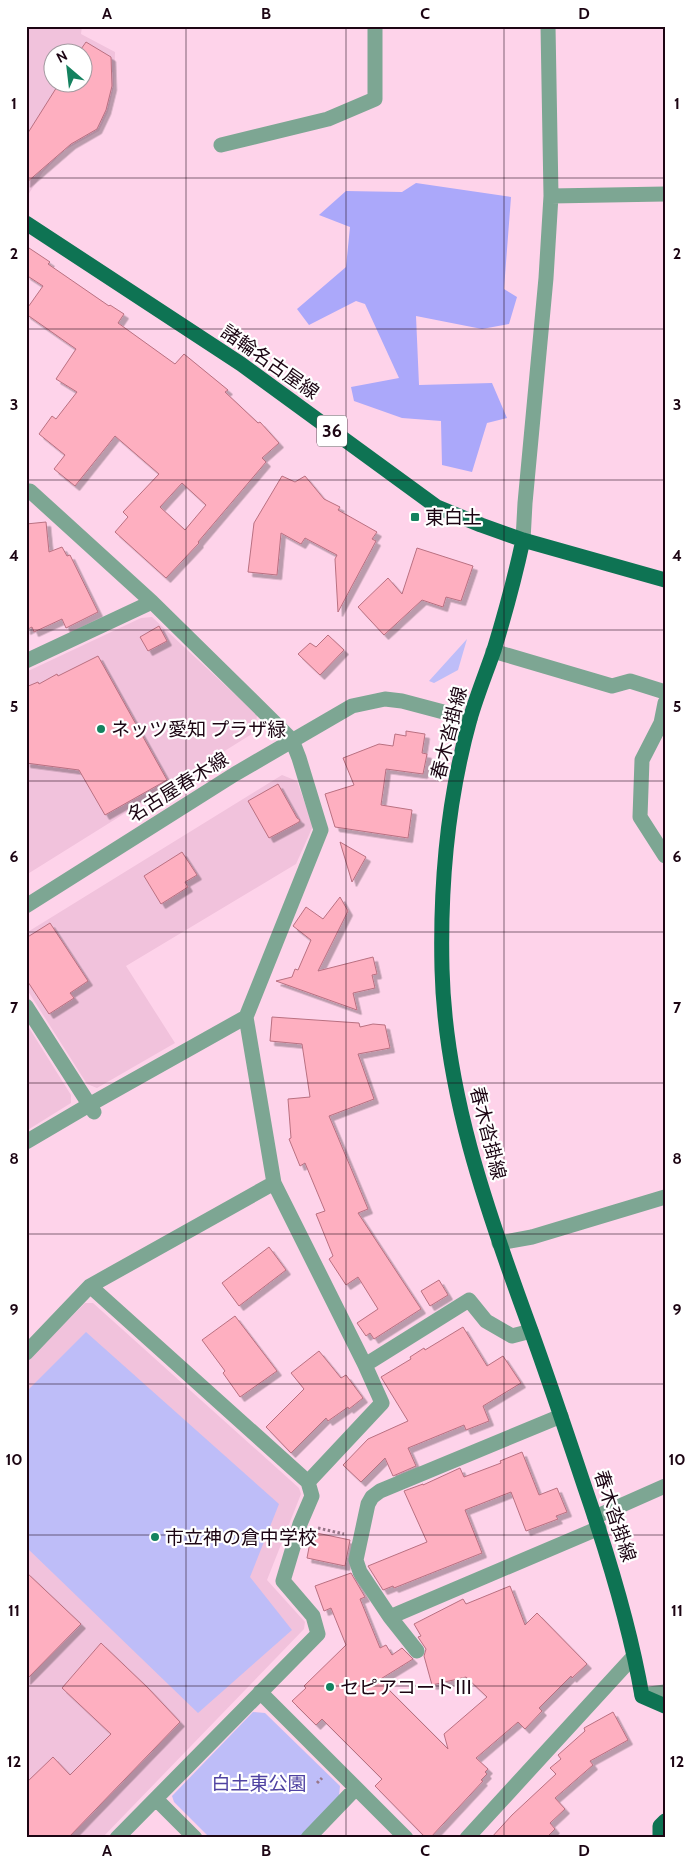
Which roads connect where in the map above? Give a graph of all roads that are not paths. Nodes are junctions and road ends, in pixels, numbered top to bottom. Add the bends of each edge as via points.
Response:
1 (375, 26) edge
2 (548, 26) edge
3 (221, 145) dead end
4 (665, 194) edge
5 (551, 196) junction
6 (26, 223) edge
7 (26, 491) edge
8 (523, 540) junction
9 (665, 580) edge
10 (152, 602) junction
11 (493, 652) junction
12 (26, 660) edge
13 (665, 692) edge
14 (665, 703) edge
15 (470, 719) junction
16 (292, 740) junction
17 (665, 856) edge
18 (26, 906) edge
19 (26, 1006) edge
20 (246, 1017) junction
21 (92, 1108) junction
22 (26, 1142) edge
23 (274, 1183) junction
24 (665, 1197) edge
25 (499, 1243) junction
26 (90, 1286) junction
27 (531, 1331) junction
28 (26, 1353) edge
29 (365, 1365) junction
30 (561, 1416) junction
31 (308, 1482) junction
32 (665, 1486) edge
33 (597, 1522) junction
34 (390, 1617) junction
35 (417, 1651) dead end
36 (633, 1657) junction
37 (260, 1692) junction
38 (665, 1692) edge
39 (642, 1695) junction
40 (665, 1706) edge
41 (356, 1788) junction
42 (156, 1799) junction
43 (665, 1822) edge
44 (117, 1838) edge
45 (195, 1838) edge
46 (308, 1838) edge
47 (406, 1838) edge
48 (467, 1838) edge
49 (660, 1838) edge

1 - 3 street via 375,99 328,119
2 - 5 street
4 - 5 street
5 - 8 street
6 - 8 main road, 諸輪名古屋線 / 36 via 241,364 438,507
7 - 10 street via 30,491
8 - 9 main road, 諸輪名古屋線 / 36
8 - 11 main road, 春木沓掛線
10 - 12 street
10 - 16 street
11 - 13 street via 612,686 630,681
11 - 15 main road, 春木沓掛線
14 - 17 street via 661,723 642,760 640,817
15 - 16 street, 名古屋春木線 via 385,699 352,706
15 - 25 main road, 春木沓掛線 via 449,832 442,969 448,1046 456,1092
16 - 18 street, 名古屋春木線
16 - 20 street via 321,830
19 - 21 street
20 - 21 street
20 - 23 street
21 - 22 street
23 - 26 street
23 - 29 street
24 - 25 street via 532,1237
25 - 27 main road, 春木沓掛線
26 - 28 street
26 - 31 street
27 - 29 street via 512,1336 486,1321 469,1300
27 - 30 main road, 春木沓掛線
29 - 31 street via 382,1402
30 - 33 main road, 春木沓掛線
30 - 34 street via 372,1497 356,1560 360,1572
31 - 37 street via 312,1496 283,1580 312,1616 318,1634
32 - 33 street
33 - 34 street
33 - 36 main road, 春木沓掛線 via 615,1579
34 - 35 street
36 - 39 main road, 春木沓掛線
36 - 48 street
37 - 41 street
37 - 42 street
38 - 39 street
39 - 40 main road
41 - 46 street
41 - 47 street
42 - 44 street
42 - 45 street
43 - 49 main road via 660,1826

